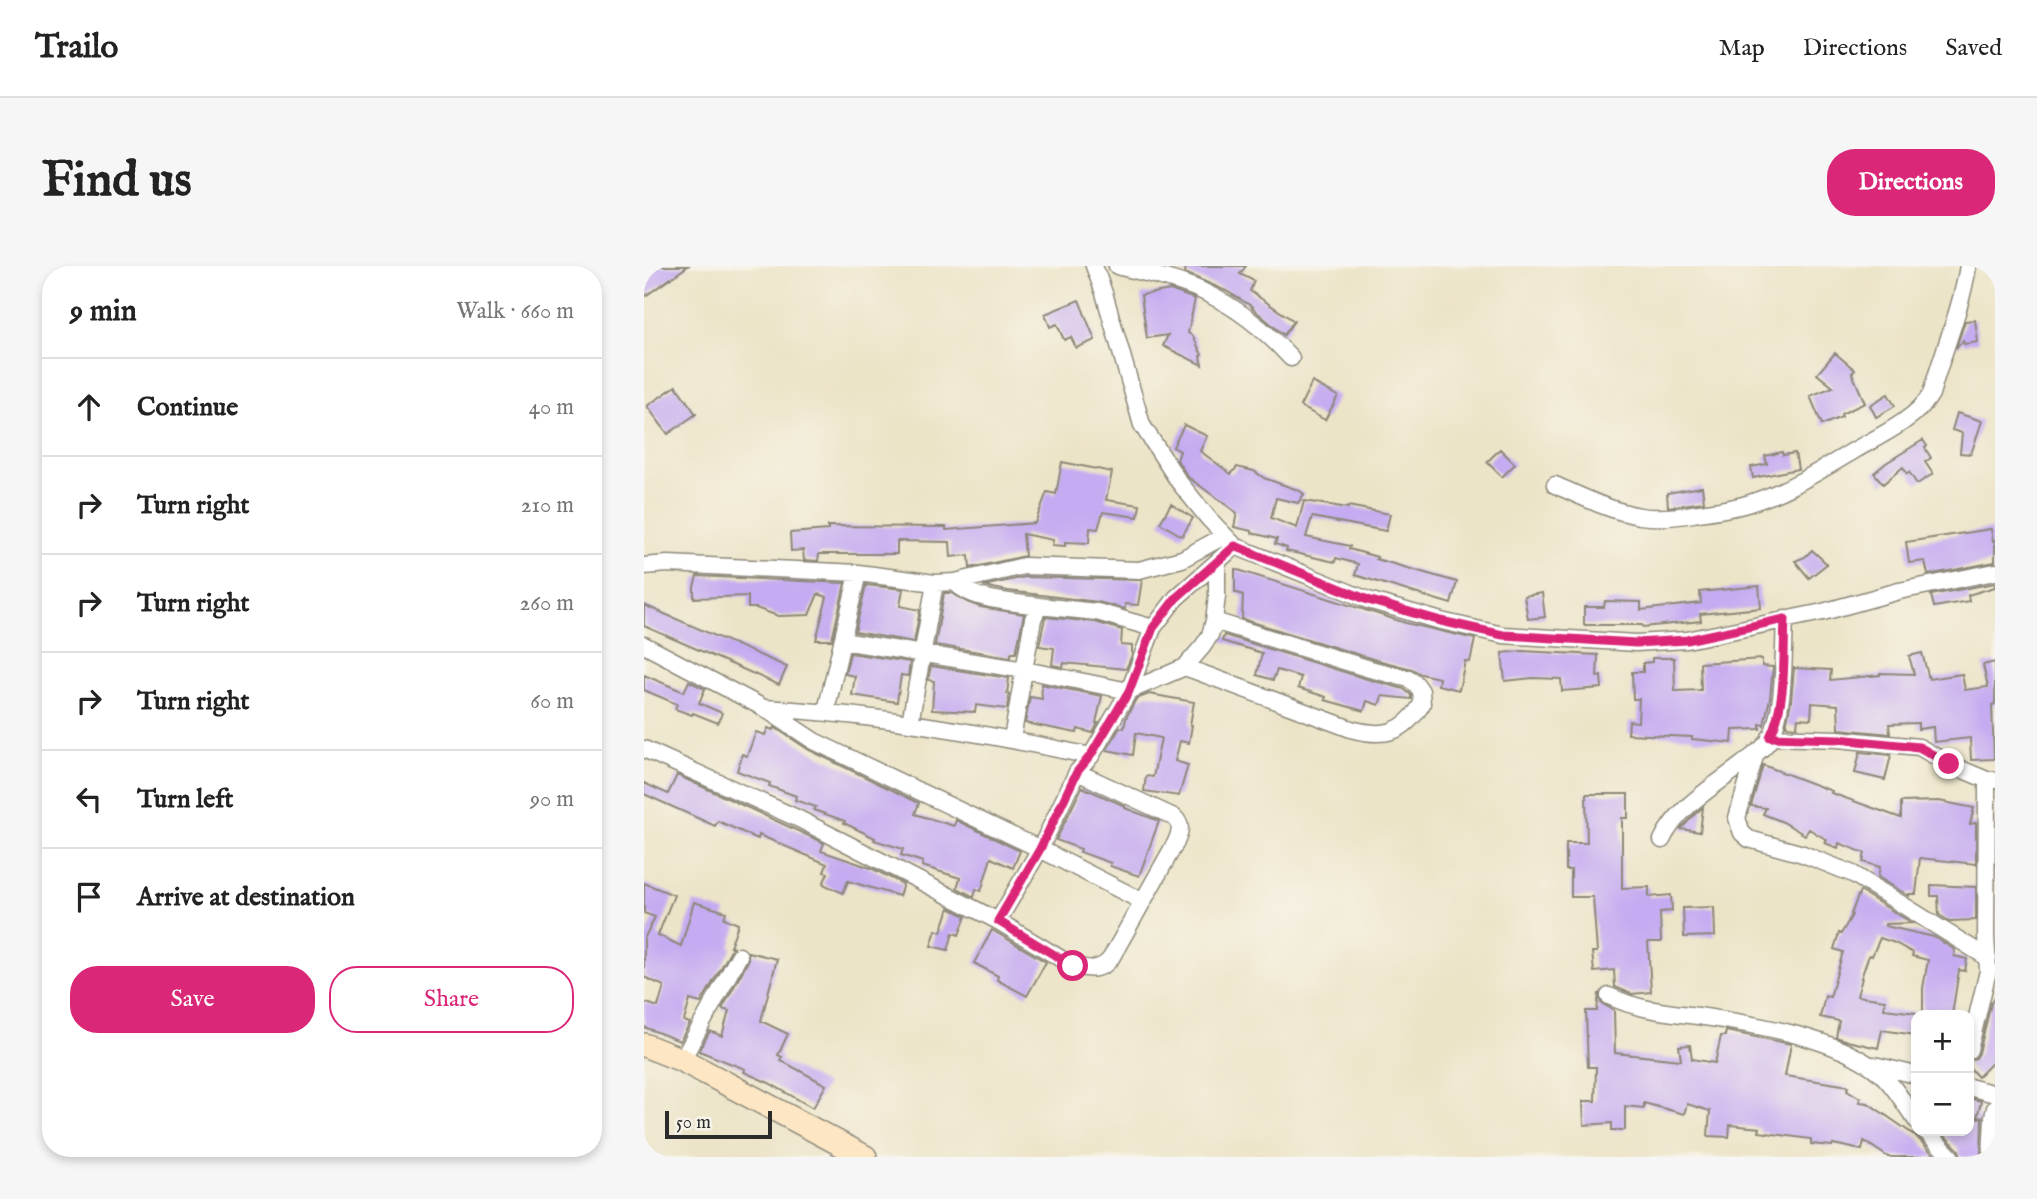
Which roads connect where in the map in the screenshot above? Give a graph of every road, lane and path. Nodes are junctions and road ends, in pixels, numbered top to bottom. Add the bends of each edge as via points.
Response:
1 (1094, 266) edge
2 (1117, 266) edge
3 (1968, 266) edge
4 (1291, 358) dead end
5 (1555, 485) dead end
6 (1230, 541) junction
7 (1217, 564) junction
8 (644, 566) edge
9 (1995, 572) edge
10 (858, 573) junction
11 (955, 582) junction
12 (935, 583) junction
13 (1039, 606) junction
14 (1785, 619) junction
15 (1214, 621) junction
16 (1153, 628) junction
17 (842, 640) junction
18 (644, 645) edge
19 (923, 653) junction
20 (1185, 667) junction
21 (1025, 670) junction
22 (1129, 691) junction
23 (764, 708) junction
24 (826, 711) junction
25 (910, 723) junction
26 (1770, 737) junction
27 (1012, 739) junction
28 (644, 749) edge
29 (1756, 753) junction
30 (1091, 755) junction
31 (1077, 772) junction
32 (1991, 780) edge
33 (1662, 840) dead end
34 (1040, 849) junction
35 (1142, 901) junction
36 (998, 921) junction
37 (739, 956) dead end
38 (1988, 958) junction
39 (1609, 996) dead end
40 (1974, 1030) edge
41 (644, 1045) edge
42 (682, 1060) junction
43 (1869, 1064) junction
44 (1911, 1073) edge
45 (1974, 1088) edge
46 (1995, 1094) edge
47 (1995, 1108) edge
48 (1911, 1113) edge
49 (1931, 1136) edge
50 (865, 1157) edge
51 (1951, 1157) edge
52 (1991, 1157) edge

1 - 6 street via 1142,425 1179,482
2 - 4 street via 1210,294 1270,335
3 - 5 street via 1958,312 1927,402 1801,481 1749,504 1659,518 1628,514
6 - 7 street
6 - 11 street via 1139,570 1024,566
6 - 14 street via 1368,600 1503,635 1636,643 1687,640
7 - 15 street
7 - 16 street via 1176,598
8 - 10 street
9 - 14 street
10 - 12 street
10 - 17 street
11 - 12 street
11 - 13 street via 979,596
12 - 19 street
13 - 16 street via 1097,612
13 - 21 street
14 - 26 street via 1781,695
15 - 20 street via 1210,635
15 - 20 street via 1409,679 1421,691 1422,704 1415,715 1389,733 1366,733
16 - 22 street
17 - 19 street
17 - 24 street
18 - 23 street
19 - 21 street
19 - 25 street
20 - 22 street
21 - 22 street
21 - 27 street
22 - 30 street
23 - 24 street
23 - 34 street via 826,747
24 - 25 street
25 - 27 street
26 - 29 street
26 - 32 street via 1919,747
27 - 30 street
28 - 36 street via 799,819
29 - 33 street via 1688,806
29 - 38 street via 1737,818 1742,833 1853,874
30 - 31 street
31 - 34 street
31 - 35 street via 1178,821 1179,836
32 - 38 street
34 - 35 street
34 - 36 street
35 - 36 street via 1107,965 1098,969 1073,966
37 - 42 street
38 - 40 street
39 - 43 street via 1648,1010 1794,1035
41 - 42 main road
42 - 50 main road
43 - 44 street
43 - 48 street
45 - 46 street
47 - 52 street
49 - 51 street

